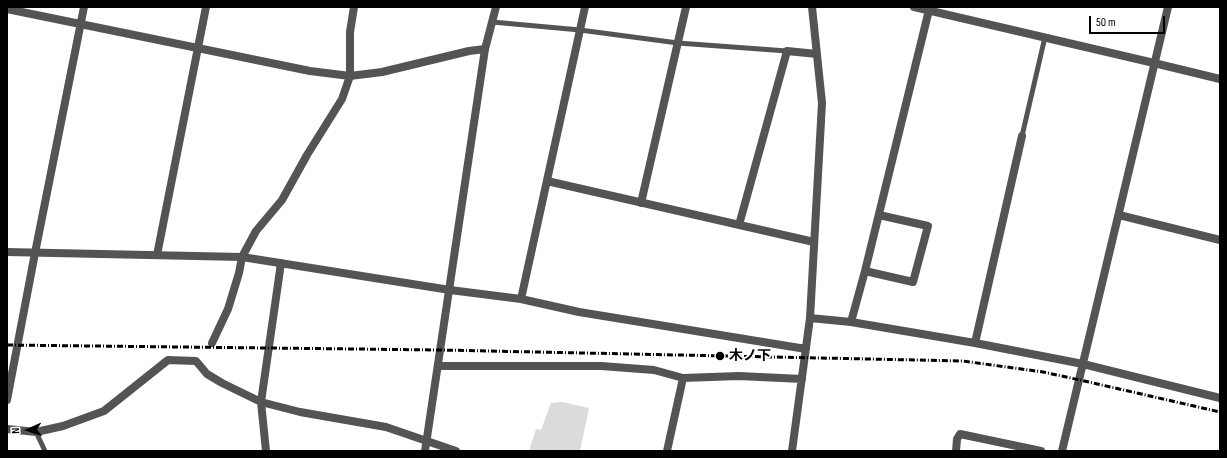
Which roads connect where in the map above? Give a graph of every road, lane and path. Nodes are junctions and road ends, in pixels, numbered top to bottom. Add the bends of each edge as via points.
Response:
1 (84, 7) edge
2 (206, 7) edge
3 (354, 7) edge
4 (496, 7) edge
5 (585, 7) edge
6 (686, 7) edge
7 (812, 7) edge
8 (914, 7) edge
9 (1168, 7) edge
10 (7, 9) edge
11 (929, 10) junction
12 (492, 22) junction
13 (80, 24) junction
14 (580, 30) junction
15 (1045, 37) junction
16 (678, 43) junction
17 (198, 48) junction
18 (485, 49) junction
19 (787, 51) junction
20 (817, 54) junction
21 (1154, 62) junction
22 (350, 76) junction
23 (1220, 79) edge
24 (1022, 136) joint
25 (547, 181) junction
26 (641, 203) junction
27 (879, 215) junction
28 (1119, 215) junction
29 (739, 225) junction
30 (1220, 240) edge
31 (814, 242) junction
32 (7, 252) edge
33 (34, 253) junction
34 (157, 255) junction
35 (242, 257) junction
36 (281, 263) junction
37 (865, 271) junction
38 (450, 290) junction
39 (521, 299) junction
40 (810, 318) junction
41 (851, 322) junction
42 (212, 343) dead end
43 (975, 343) junction
44 (806, 349) junction
45 (1083, 364) junction
46 (438, 366) junction
47 (682, 378) junction
48 (802, 379) junction
49 (1220, 398) edge
50 (7, 400) edge
51 (261, 402) junction
52 (7, 429) edge
53 (36, 432) junction
54 (426, 441) junction
55 (44, 451) edge
56 (266, 451) edge
57 (425, 451) edge
58 (456, 451) edge
59 (668, 451) edge
60 (792, 451) edge
61 (956, 451) edge
62 (1041, 451) edge
63 (1062, 451) edge

1 - 13 street
2 - 17 street
3 - 22 street via 350,32
4 - 12 street
5 - 14 street
6 - 16 street
7 - 20 street
8 - 11 street
9 - 21 street
10 - 13 street
11 - 15 street
11 - 27 street
12 - 14 lane
12 - 18 street
13 - 17 street
13 - 33 street
14 - 16 lane
14 - 25 street
15 - 21 street
15 - 24 lane
16 - 19 lane
16 - 26 street
17 - 22 street via 310,71
17 - 34 street
18 - 22 street via 382,72
18 - 38 street
19 - 20 street
19 - 29 street
20 - 31 street via 822,103
21 - 23 street
21 - 28 street
22 - 35 street via 342,99 282,200 256,232
24 - 43 street
25 - 26 street
25 - 39 street
26 - 29 street
27 - 37 street
27 - 37 street via 928,226 913,282
28 - 30 street
28 - 45 street
29 - 31 street
31 - 40 street
32 - 33 street
33 - 34 street
33 - 50 street
34 - 35 street
35 - 36 street
35 - 42 street via 228,309
36 - 38 street
36 - 51 street
37 - 41 street
38 - 39 street
38 - 46 street
39 - 44 street via 579,312
40 - 41 street
40 - 44 street
41 - 43 street
43 - 45 street
44 - 48 street
45 - 49 street
45 - 63 street
46 - 47 street via 601,366 654,370
46 - 54 street
47 - 48 street via 739,376
47 - 59 street
48 - 60 street
51 - 53 street via 207,374 196,361 168,360 104,411 63,426
51 - 54 street via 300,412 386,427
51 - 56 street
52 - 53 street
53 - 55 lane
54 - 57 street
54 - 58 street
61 - 62 street via 960,434

